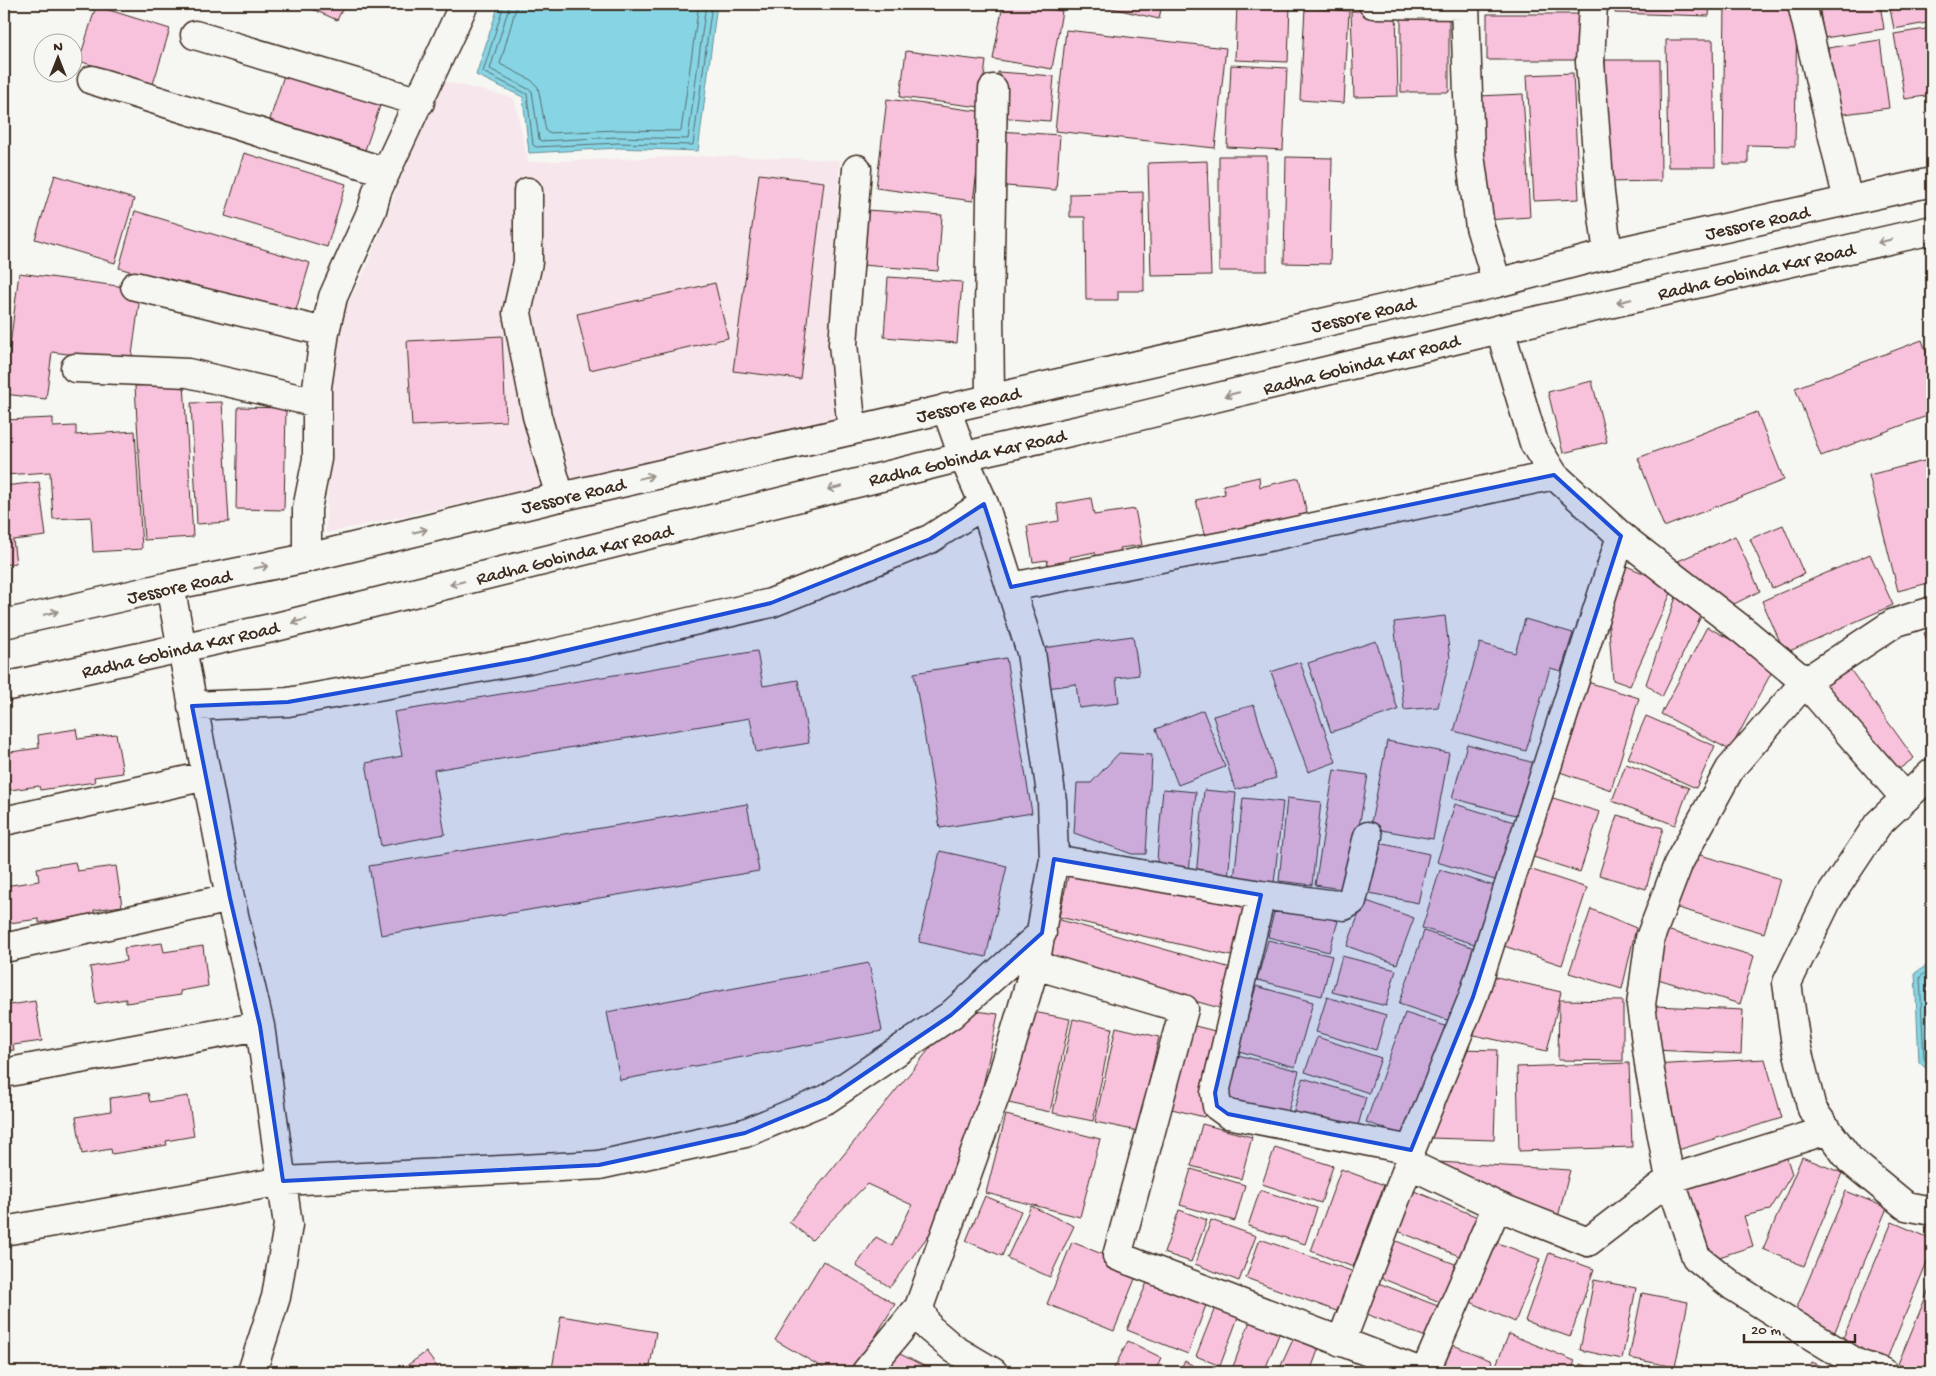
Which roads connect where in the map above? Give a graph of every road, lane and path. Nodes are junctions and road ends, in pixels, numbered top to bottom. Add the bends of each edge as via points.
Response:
1 (464, 4) edge
2 (1373, 4) edge
3 (1593, 4) edge
4 (1802, 4) edge
5 (195, 35) dead end
6 (92, 80) dead end
7 (993, 89) dead end
8 (420, 102) junction
9 (857, 169) dead end
10 (386, 172) junction
11 (1932, 182) edge
12 (528, 192) dead end
13 (1848, 201) junction
14 (1932, 230) edge
15 (1608, 254) junction
16 (1497, 283) junction
17 (135, 286) dead end
18 (1500, 329) junction
19 (325, 332) junction
20 (75, 368) dead end
21 (990, 398) junction
22 (317, 403) junction
23 (946, 408) junction
24 (852, 430) junction
25 (963, 456) junction
26 (1554, 475) junction
27 (560, 497) junction
28 (984, 504) junction
29 (1621, 536) junction
30 (307, 558) junction
31 (170, 586) junction
32 (1011, 587) junction
33 (1932, 611) edge
34 (4, 624) edge
35 (181, 648) junction
36 (1805, 682) junction
37 (4, 687) edge
38 (192, 706) junction
39 (1932, 773) edge
40 (206, 776) junction
41 (1905, 798) junction
42 (4, 822) edge
43 (1368, 836) dead end
44 (1054, 859) junction
45 (1261, 895) junction
46 (230, 898) junction
47 (1042, 933) junction
48 (4, 948) edge
49 (1035, 965) junction
50 (260, 1026) junction
51 (4, 1073) edge
52 (1828, 1130) junction
53 (1410, 1157) junction
54 (1670, 1179) junction
55 (283, 1180) junction
56 (1497, 1206) junction
57 (1932, 1211) edge
58 (4, 1231) edge
59 (919, 1307) junction
60 (1341, 1342) junction
61 (252, 1372) edge
62 (866, 1372) edge
63 (992, 1372) edge
64 (1420, 1372) edge
65 (1425, 1372) edge
66 (1883, 1372) edge

1 - 8 street
2 - 16 street via 1465,4 1470,155 1480,227
3 - 15 street via 1590,62
4 - 13 street
5 - 8 street
6 - 10 street
7 - 21 street
8 - 10 street
9 - 24 street via 843,344
10 - 19 street via 333,297
11 - 13 street, Jessore Road
12 - 27 street via 528,262 517,312 537,416
13 - 15 street, Jessore Road
14 -> 18 street, Radha Gobinda Kar Road
15 - 16 street, Jessore Road
16 - 21 street, Jessore Road
17 - 19 street
18 -> 25 street, Radha Gobinda Kar Road
18 - 26 street via 1534,444
19 - 22 street
20 - 22 street via 188,373
21 - 23 street, Jessore Road
22 - 30 street via 317,459 307,509
23 - 24 street, Jessore Road
23 - 25 street
27 -> 24 street, Jessore Road
25 - 28 street
25 -> 35 street, Radha Gobinda Kar Road
26 - 29 street
26 - 32 street via 1259,539
30 -> 27 street, Jessore Road
28 - 32 street
28 - 38 street via 930,539 771,603 528,659 297,700
29 - 36 street
29 - 53 street via 1473,997
31 -> 30 street, Jessore Road
34 -> 31 street, Jessore Road
31 - 35 street
32 - 44 street via 1031,652 1052,801
33 - 36 street via 1894,623
35 - 37 street, Radha Gobinda Kar Road
35 - 38 street
36 - 41 street
36 - 54 street via 1730,769 1679,862 1650,938 1641,1005
38 - 40 street
39 - 41 street
40 - 42 street
40 - 46 street
41 - 52 street via 1878,824 1828,899 1786,983 1796,1045 1812,1109
43 - 45 street via 1352,901 1344,906
44 - 45 street
44 - 47 street
45 - 53 street via 1215,1093 1217,1106 1228,1114
46 - 48 street
46 - 50 street
47 - 49 street
47 - 55 street via 951,1015 827,1099 745,1133 599,1165
49 - 59 street via 1002,1077
49 - 60 street via 1184,1009 1117,1256
50 - 51 street
50 - 55 street
52 - 54 street
52 - 57 street via 1850,1160 1906,1206
53 - 56 street
53 - 60 street
54 - 56 street via 1588,1242
54 - 66 street via 1696,1257 1734,1287 1804,1331 1858,1364
55 - 58 street
55 - 61 street via 288,1225 276,1297
56 - 65 street
59 - 62 street
59 - 63 street via 928,1328 954,1349
60 - 64 street

